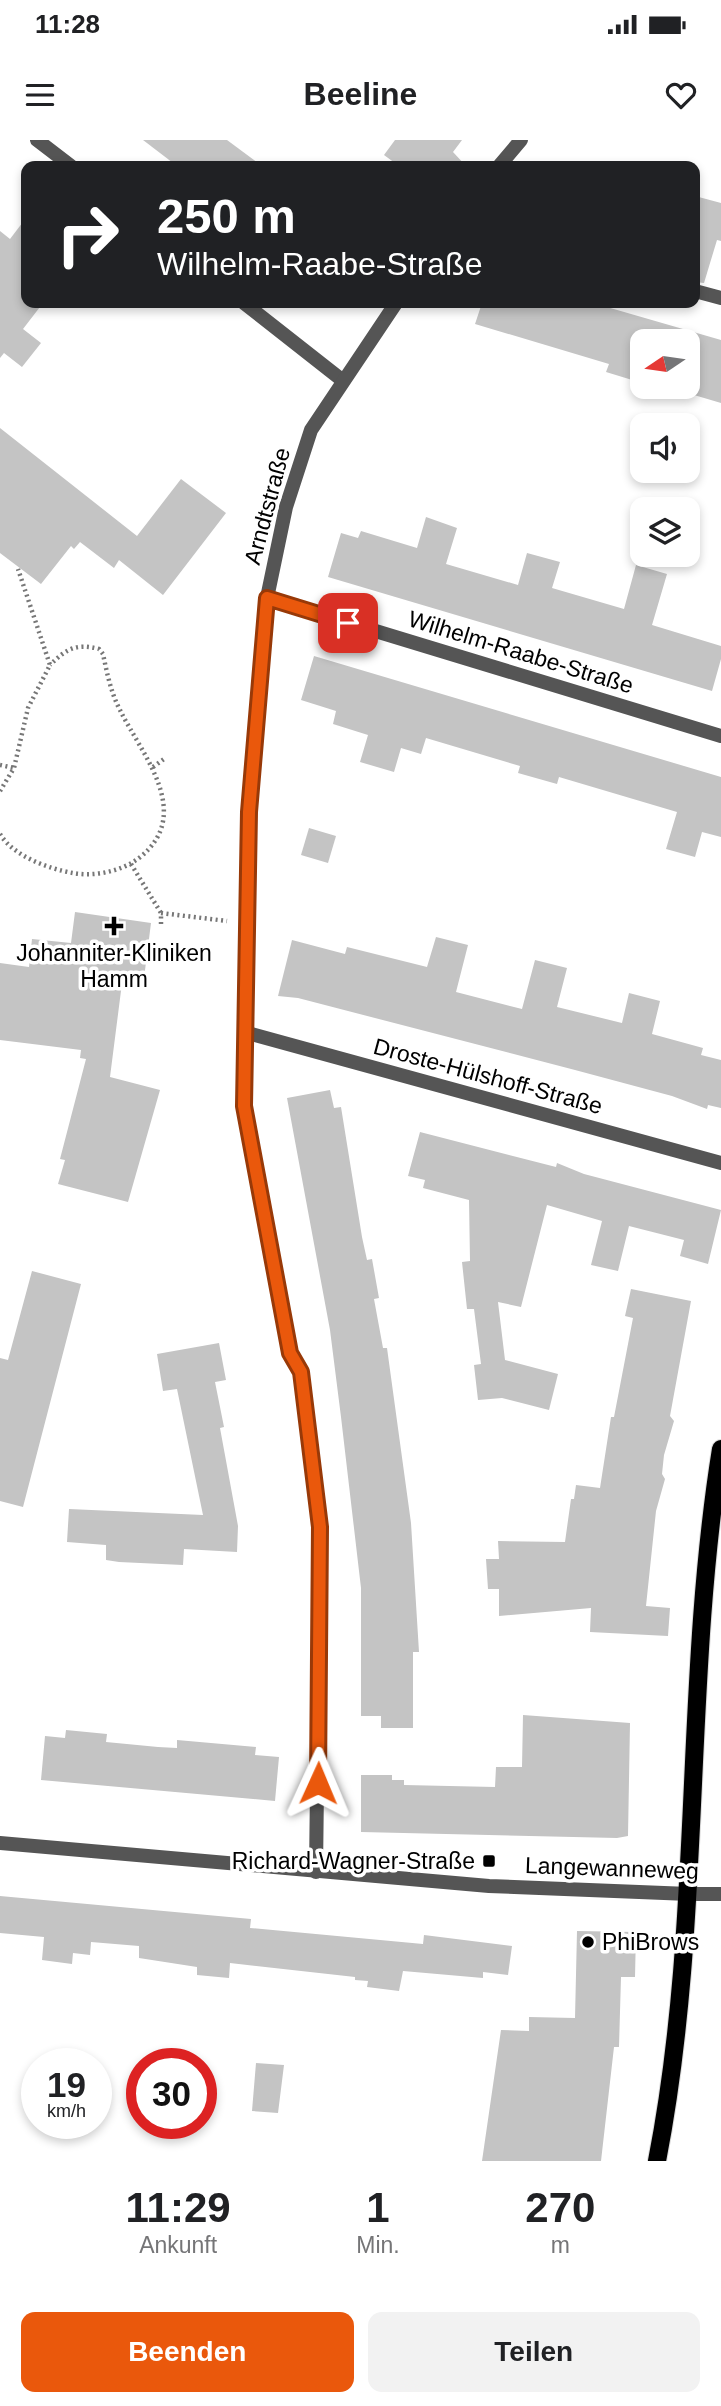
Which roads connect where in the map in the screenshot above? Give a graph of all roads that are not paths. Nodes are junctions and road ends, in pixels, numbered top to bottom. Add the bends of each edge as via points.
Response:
1 (37, 140) edge
2 (521, 140) edge
3 (64, 161) edge
4 (503, 161) edge
5 (700, 292) edge
6 (721, 298) edge
7 (250, 308) edge
8 (392, 308) edge
9 (342, 380) junction
10 (267, 598) junction
11 (721, 736) edge
12 (244, 1032) junction
13 (721, 1163) edge
14 (721, 1449) edge
15 (0, 1843) edge
16 (316, 1872) junction
17 (689, 1894) junction
18 (721, 1894) edge
19 (657, 2161) edge

1 - 3 street
2 - 4 street
5 - 6 street
7 - 9 street
8 - 9 street, Arndtstraße
9 - 10 street, Arndtstraße via 311,429 286,507
10 - 11 street, Wilhelm-Raabe-Straße
10 - 12 street, Arndtstraße via 249,812
12 - 13 street, Droste-Hülshoff-Straße
12 - 16 street, Arndtstraße via 244,1106 290,1353 301,1372 320,1527
14 - 17 main road via 709,1521
15 - 16 street, Langewanneweg
16 - 17 street, Langewanneweg via 489,1886
17 - 18 street, Langewanneweg
17 - 19 main road via 670,2096

